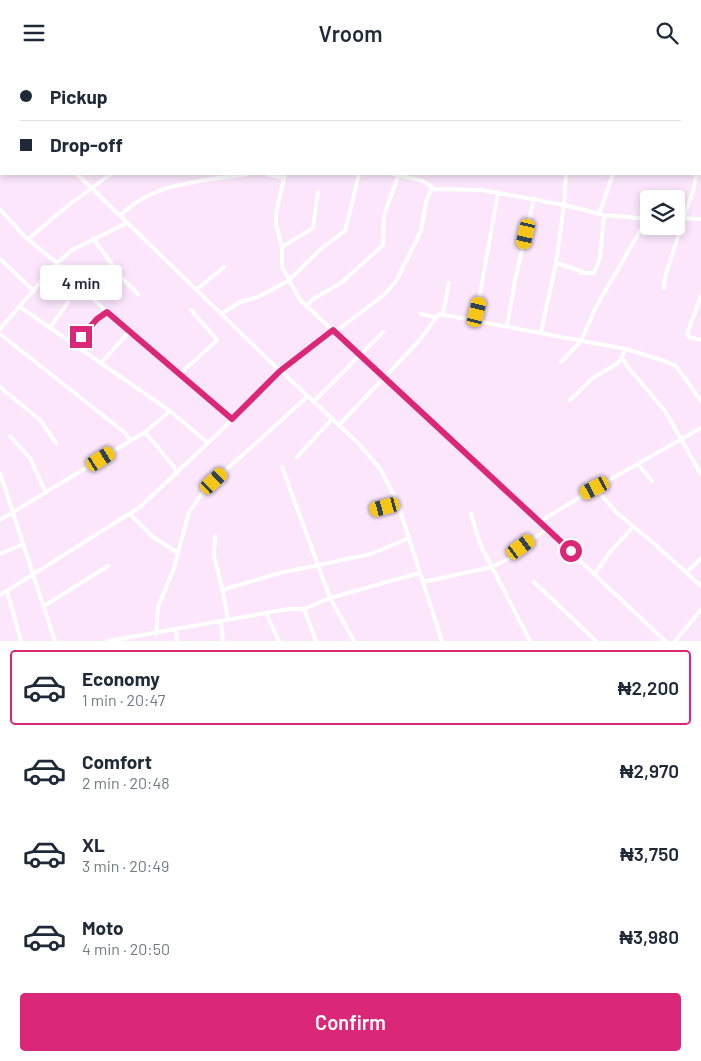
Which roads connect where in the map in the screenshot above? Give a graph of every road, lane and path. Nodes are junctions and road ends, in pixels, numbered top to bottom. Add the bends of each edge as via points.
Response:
1 (78, 175) edge
2 (110, 175) edge
3 (240, 175) edge
4 (359, 175) edge
5 (399, 175) edge
6 (566, 175) edge
7 (613, 175) edge
8 (696, 175) edge
9 (284, 176) edge
10 (91, 188) junction
11 (432, 189) junction
12 (318, 192) dead end
13 (498, 193) junction
14 (534, 198) junction
15 (564, 205) junction
16 (0, 209) edge
17 (685, 212) edge
18 (599, 214) junction
19 (604, 215) junction
20 (120, 216) junction
21 (685, 217) edge
22 (640, 218) edge
23 (701, 219) edge
24 (127, 223) junction
25 (640, 233) edge
26 (678, 235) edge
27 (93, 238) junction
28 (28, 239) junction
29 (282, 247) junction
30 (0, 259) edge
31 (519, 262) dead end
32 (57, 263) junction
33 (556, 263) junction
34 (224, 267) dead end
35 (487, 271) dead end
36 (288, 281) junction
37 (449, 283) dead end
38 (664, 288) dead end
39 (513, 289) junction
40 (196, 290) junction
41 (34, 291) junction
42 (138, 294) dead end
43 (701, 296) edge
44 (68, 303) dead end
45 (307, 306) junction
46 (20, 307) junction
47 (191, 310) dead end
48 (107, 312) junction
49 (220, 314) junction
50 (421, 314) dead end
51 (443, 314) junction
52 (436, 317) junction
53 (475, 322) junction
54 (506, 327) junction
55 (50, 328) junction
56 (0, 329) edge
57 (334, 331) junction
58 (383, 332) dead end
59 (541, 332) junction
60 (0, 334) edge
61 (127, 334) dead end
62 (701, 340) edge
63 (581, 341) junction
64 (75, 344) junction
65 (626, 349) junction
66 (359, 355) junction
67 (622, 358) junction
68 (102, 362) junction
69 (561, 362) dead end
70 (281, 371) junction
71 (180, 374) junction
72 (384, 378) junction
73 (0, 387) edge
74 (308, 396) junction
75 (570, 400) dead end
76 (314, 401) junction
77 (701, 401) edge
78 (170, 411) junction
79 (232, 419) junction
80 (332, 419) junction
81 (340, 425) junction
82 (701, 428) edge
83 (145, 431) junction
84 (10, 436) dead end
85 (681, 439) junction
86 (130, 441) junction
87 (56, 443) dead end
88 (208, 443) junction
89 (297, 457) dead end
90 (638, 463) junction
91 (282, 467) dead end
92 (0, 473) edge
93 (701, 474) edge
94 (176, 475) junction
95 (652, 481) dead end
96 (595, 488) junction
97 (46, 493) junction
98 (397, 501) junction
99 (375, 510) dead end
100 (14, 513) junction
101 (130, 514) junction
102 (471, 514) dead end
103 (0, 520) edge
104 (540, 522) junction
105 (633, 527) junction
106 (546, 529) junction
107 (215, 536) dead end
108 (409, 539) junction
109 (24, 544) junction
110 (178, 553) junction
111 (0, 554) edge
112 (701, 558) edge
113 (317, 565) junction
114 (108, 566) dead end
115 (492, 567) junction
116 (33, 573) junction
117 (419, 573) junction
118 (686, 573) junction
119 (596, 574) junction
120 (423, 582) junction
121 (534, 582) dead end
122 (701, 587) edge
123 (7, 591) junction
124 (223, 592) junction
125 (0, 595) edge
126 (330, 597) junction
127 (44, 606) junction
128 (304, 609) junction
129 (701, 610) edge
130 (267, 615) junction
131 (228, 619) junction
132 (221, 622) junction
133 (176, 630) junction
134 (156, 633) junction
135 (142, 639) edge
136 (442, 640) edge
137 (21, 641) edge
138 (55, 641) edge
139 (108, 641) edge
140 (178, 641) edge
141 (223, 641) edge
142 (279, 641) edge
143 (316, 641) edge
144 (354, 641) edge
145 (436, 641) edge
146 (530, 641) edge
147 (596, 641) edge
148 (665, 641) edge
149 (675, 641) edge

1 - 10 street
2 - 10 street
3 - 20 street via 195,181 144,197
4 - 36 street via 345,231
5 - 11 street via 423,181
5 - 45 street via 384,215 383,245 341,283
6 - 15 street
7 - 18 street
8 - 17 street
9 - 29 street via 275,219
10 - 20 street
10 - 28 street
11 - 13 street via 459,188
11 - 57 street via 426,202 421,231 396,281 386,293
12 - 29 street via 313,228
13 - 14 street
13 - 53 street
14 - 15 street
14 - 39 street
15 - 18 street
15 - 33 street
16 - 28 street
18 - 19 street
19 - 22 street
19 - 33 street via 600,258 594,273 580,272
20 - 24 street
21 - 23 street
24 - 27 street
24 - 40 street
25 - 63 street via 596,307
26 - 38 street
27 - 32 street
27 - 42 street via 121,277
28 - 32 street
29 - 36 street via 282,267
30 - 41 street
31 - 39 street
32 - 41 street
32 - 48 street
33 - 59 street
34 - 40 street
35 - 53 street
36 - 45 street
36 - 49 street
37 - 51 street
39 - 54 street
40 - 49 street
41 - 46 street
43 - 62 street via 687,334
44 - 55 street
45 - 57 street
46 - 55 street
46 - 56 street
47 - 71 street via 217,340
48 - 64 street
48 - 71 street
49 - 70 street
50 - 52 street
51 - 52 street
51 - 53 street
52 - 72 street
53 - 54 street
54 - 59 street
55 - 64 street
57 - 66 street
57 - 70 street
58 - 66 street
59 - 63 street
60 - 86 street via 124,432
61 - 68 street
63 - 65 street
63 - 69 street
64 - 68 street
65 - 67 street
65 - 77 street via 676,366
66 - 72 street
66 - 76 street
67 - 75 street via 585,384
67 - 85 street via 665,411
68 - 78 street
70 - 74 street
70 - 79 street
71 - 79 street
72 - 81 street
72 - 104 street
73 - 87 street via 40,420
74 - 76 street
74 - 110 street via 196,500 189,512
76 - 80 street
78 - 83 street
78 - 88 street
79 - 88 street
80 - 81 street
80 - 89 street
81 - 98 street via 381,469
82 - 85 street
83 - 86 street
83 - 94 street via 174,467
84 - 97 street via 34,465
85 - 90 street
85 - 93 street
86 - 97 street
88 - 94 street
90 - 95 street
90 - 96 street
91 - 113 street
92 - 100 street
94 - 101 street
96 - 104 street
96 - 105 street
97 - 100 street
98 - 99 street
98 - 108 street
100 - 103 street
100 - 109 street
101 - 110 street via 153,537
101 - 116 street
102 - 115 street via 475,531
104 - 106 street
105 - 118 street
105 - 119 street via 610,552
106 - 115 street via 508,559
106 - 119 street
107 - 124 street via 214,556
108 - 113 street via 371,554
108 - 117 street
109 - 111 street
109 - 116 street
110 - 134 street via 158,607
112 - 118 street
113 - 124 street via 251,581
113 - 126 street
114 - 127 street
115 - 120 street
115 - 146 street
116 - 123 street
116 - 127 street
117 - 120 street
117 - 126 street
118 - 122 street
119 - 148 street
120 - 136 street
121 - 147 street
123 - 125 street
123 - 137 street
124 - 131 street
126 - 128 street
126 - 144 street
127 - 138 street
128 - 130 street via 288,609
128 - 143 street
129 - 149 street
130 - 131 street
130 - 142 street
131 - 132 street
132 - 133 street
132 - 141 street
133 - 134 street
133 - 140 street
134 - 135 street
135 - 139 street
136 - 145 street

